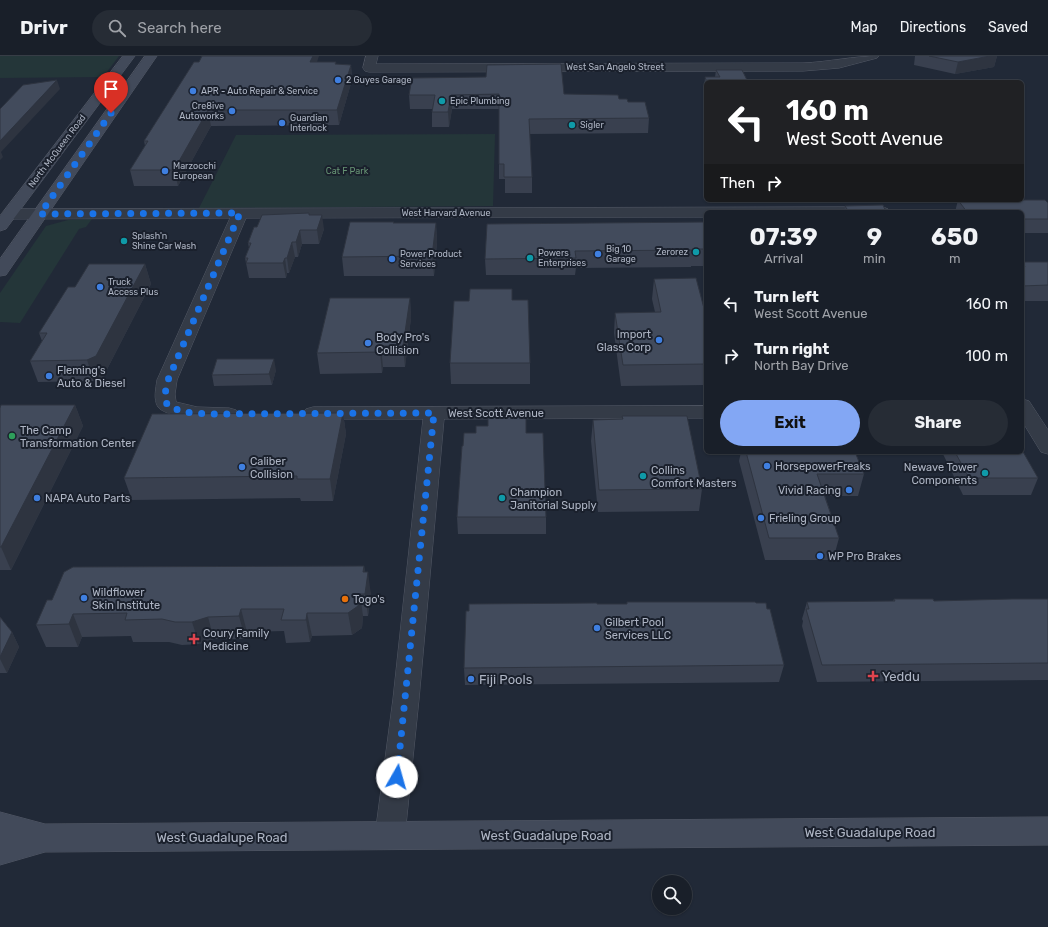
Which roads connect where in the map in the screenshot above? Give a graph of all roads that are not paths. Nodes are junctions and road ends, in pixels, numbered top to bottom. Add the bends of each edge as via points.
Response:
1 (129, 56) edge
2 (151, 56) edge
3 (372, 56) edge
4 (873, 56) edge
5 (704, 212) edge
6 (240, 213) junction
7 (9, 214) junction
8 (40, 214) junction
9 (0, 226) edge
10 (0, 271) edge
11 (1024, 411) edge
12 (704, 412) edge
13 (434, 413) junction
14 (250, 414) edge
15 (295, 414) edge
16 (1048, 447) edge
17 (0, 825) edge
18 (1048, 831) edge
19 (390, 836) junction
20 (45, 838) junction
21 (0, 851) edge

1 - 7 main road, North McQueen Road
2 - 8 main road, North McQueen Road
3 - 4 street, West San Angelo Street via 369,68 803,67 833,66 858,62
5 - 6 street, West Harvard Avenue
6 - 8 street, West Harvard Avenue
6 - 14 street via 168,380 165,394 167,405 183,412
7 - 8 street, West Harvard Avenue
7 - 9 main road, North McQueen Road
8 - 10 main road, North McQueen Road
11 - 16 street
12 - 13 street, West Scott Avenue
13 - 15 street, West Scott Avenue
13 - 19 street
17 - 20 main road, West Guadalupe Road
18 - 19 main road, West Guadalupe Road
19 - 20 main road, West Guadalupe Road
20 - 21 main road, West Guadalupe Road

